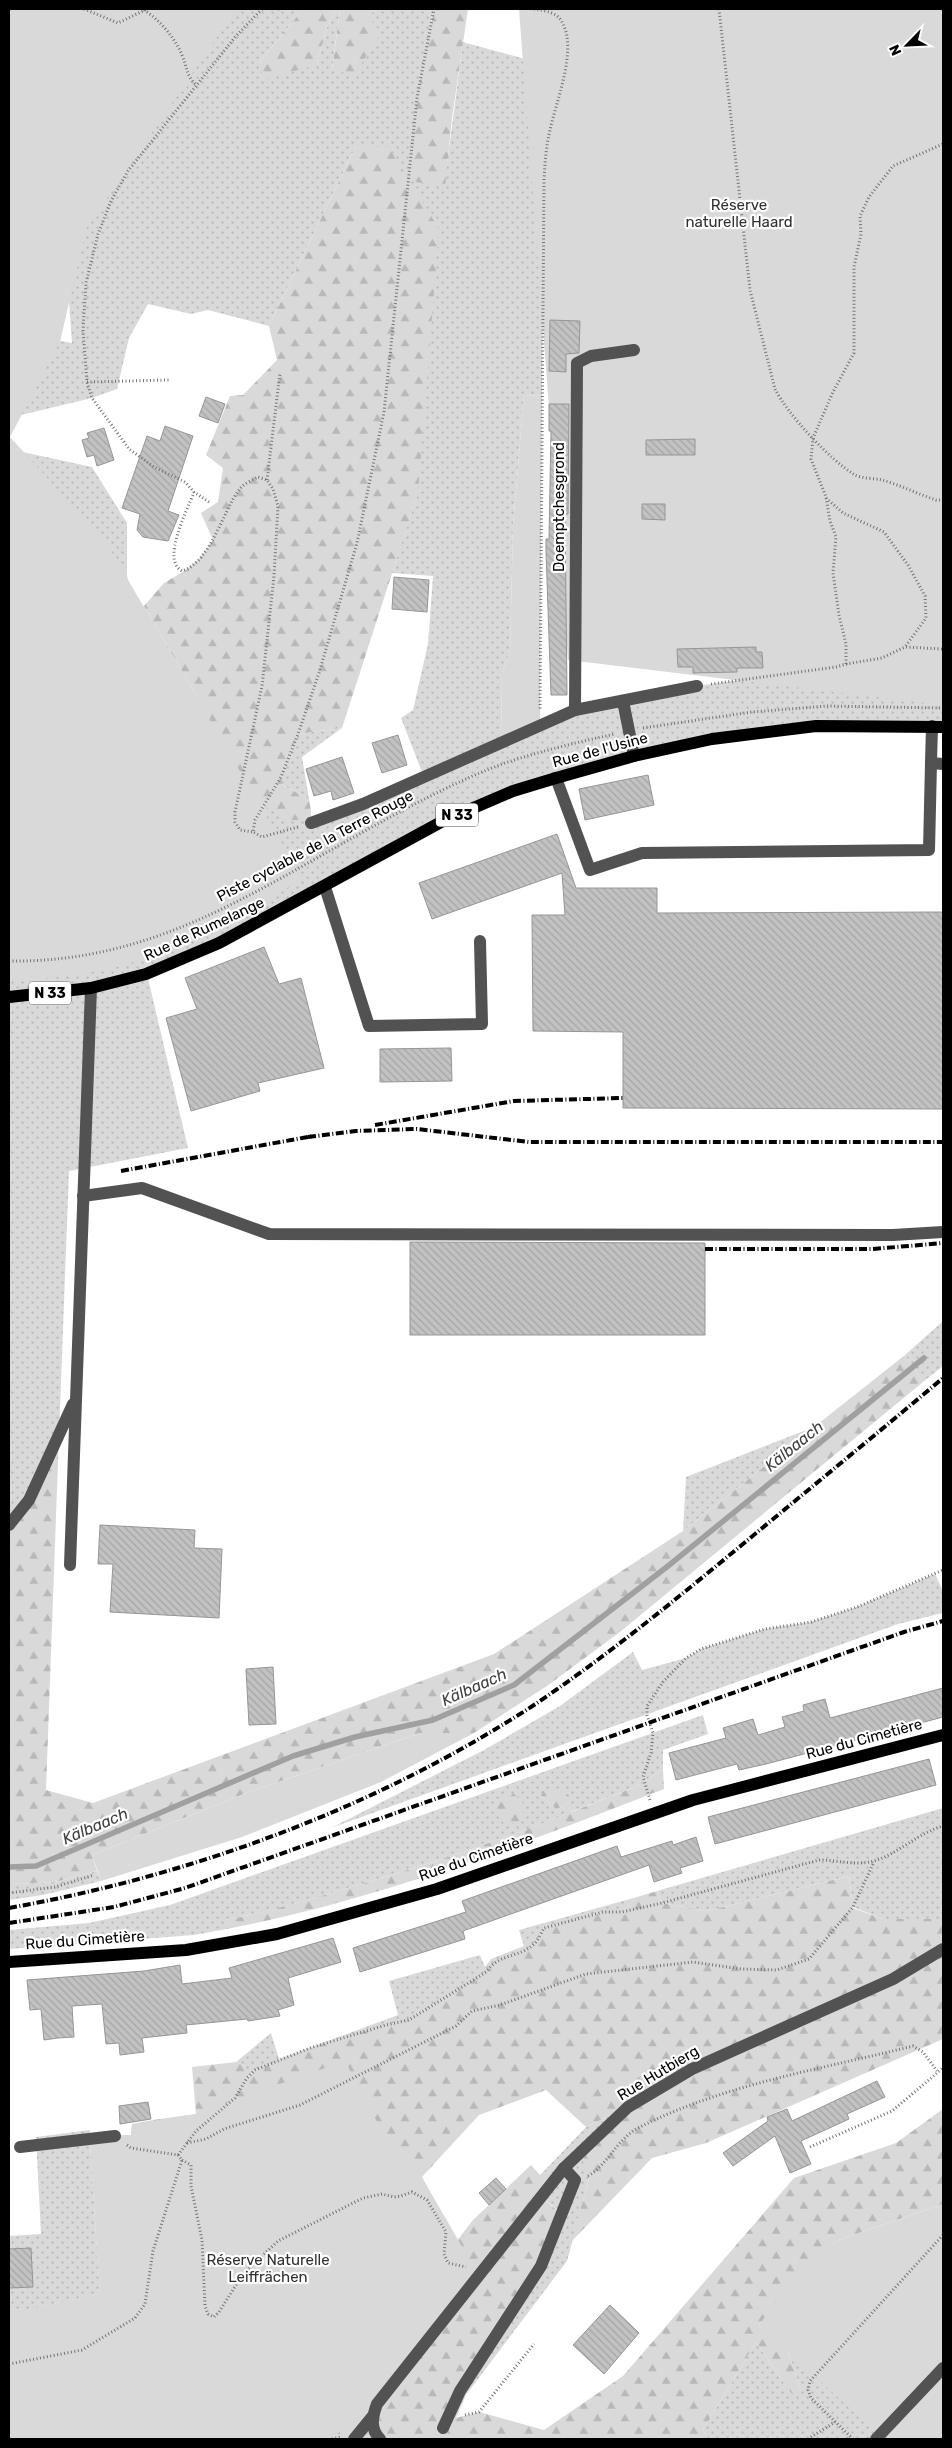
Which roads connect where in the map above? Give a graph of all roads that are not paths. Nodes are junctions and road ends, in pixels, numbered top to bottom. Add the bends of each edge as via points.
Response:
1 (634, 350) dead end
2 (697, 686) road end
3 (623, 701) junction
4 (575, 710) junction
5 (938, 727) edge
6 (634, 756) junction
7 (937, 763) edge
8 (556, 778) junction
9 (311, 823) road end
10 (325, 887) junction
11 (293, 904) joint
12 (480, 941) dead end
13 (91, 988) junction
14 (9, 997) edge
15 (83, 1196) junction
16 (943, 1232) edge
17 (76, 1397) junction
18 (9, 1525) edge
19 (70, 1565) dead end
20 (943, 1735) edge
21 (943, 1949) edge
22 (9, 1962) edge
23 (115, 2136) road end
24 (20, 2147) dead end
25 (564, 2168) junction
26 (943, 2368) edge
27 (372, 2417) junction
28 (445, 2424) tunnel mouth
29 (354, 2439) edge
30 (380, 2439) edge
31 (876, 2439) edge

1 - 4 street, Doemptchesgrond via 591,356 576,363
2 - 3 street
3 - 4 street
3 - 6 street
4 - 9 street via 363,804
5 - 6 main road, Rue de l'Usine / N 33 via 816,726 712,739
5 - 7 street
6 - 8 main road, Rue de l'Usine / N 33
7 - 8 street via 929,850 642,852 590,870
8 - 10 main road, Rue de l'Usine / N 33 via 513,790 444,821
10 - 11 main road, Rue de l'Usine / N 33
10 - 12 street via 369,1026 482,1024
11 - 13 main road, Rue de Rumelange / N 33 via 219,944 146,974
13 - 14 main road, Rue de Rumelange / N 33
13 - 15 street
15 - 16 street via 142,1188 269,1234 893,1235
15 - 17 street
17 - 18 street via 29,1500
17 - 19 street
20 - 22 main road, Rue du Cimetière via 654,1813 437,1889 277,1934 186,1950
21 - 25 street, Rue Hutbierg via 893,1979 692,2069 628,2108
23 - 24 street
25 - 27 street, Rue Hutbierg via 376,2404
25 - 28 street via 575,2180 541,2266 460,2392
26 - 31 street
27 - 29 street, Rue Hutbierg
27 - 30 street

